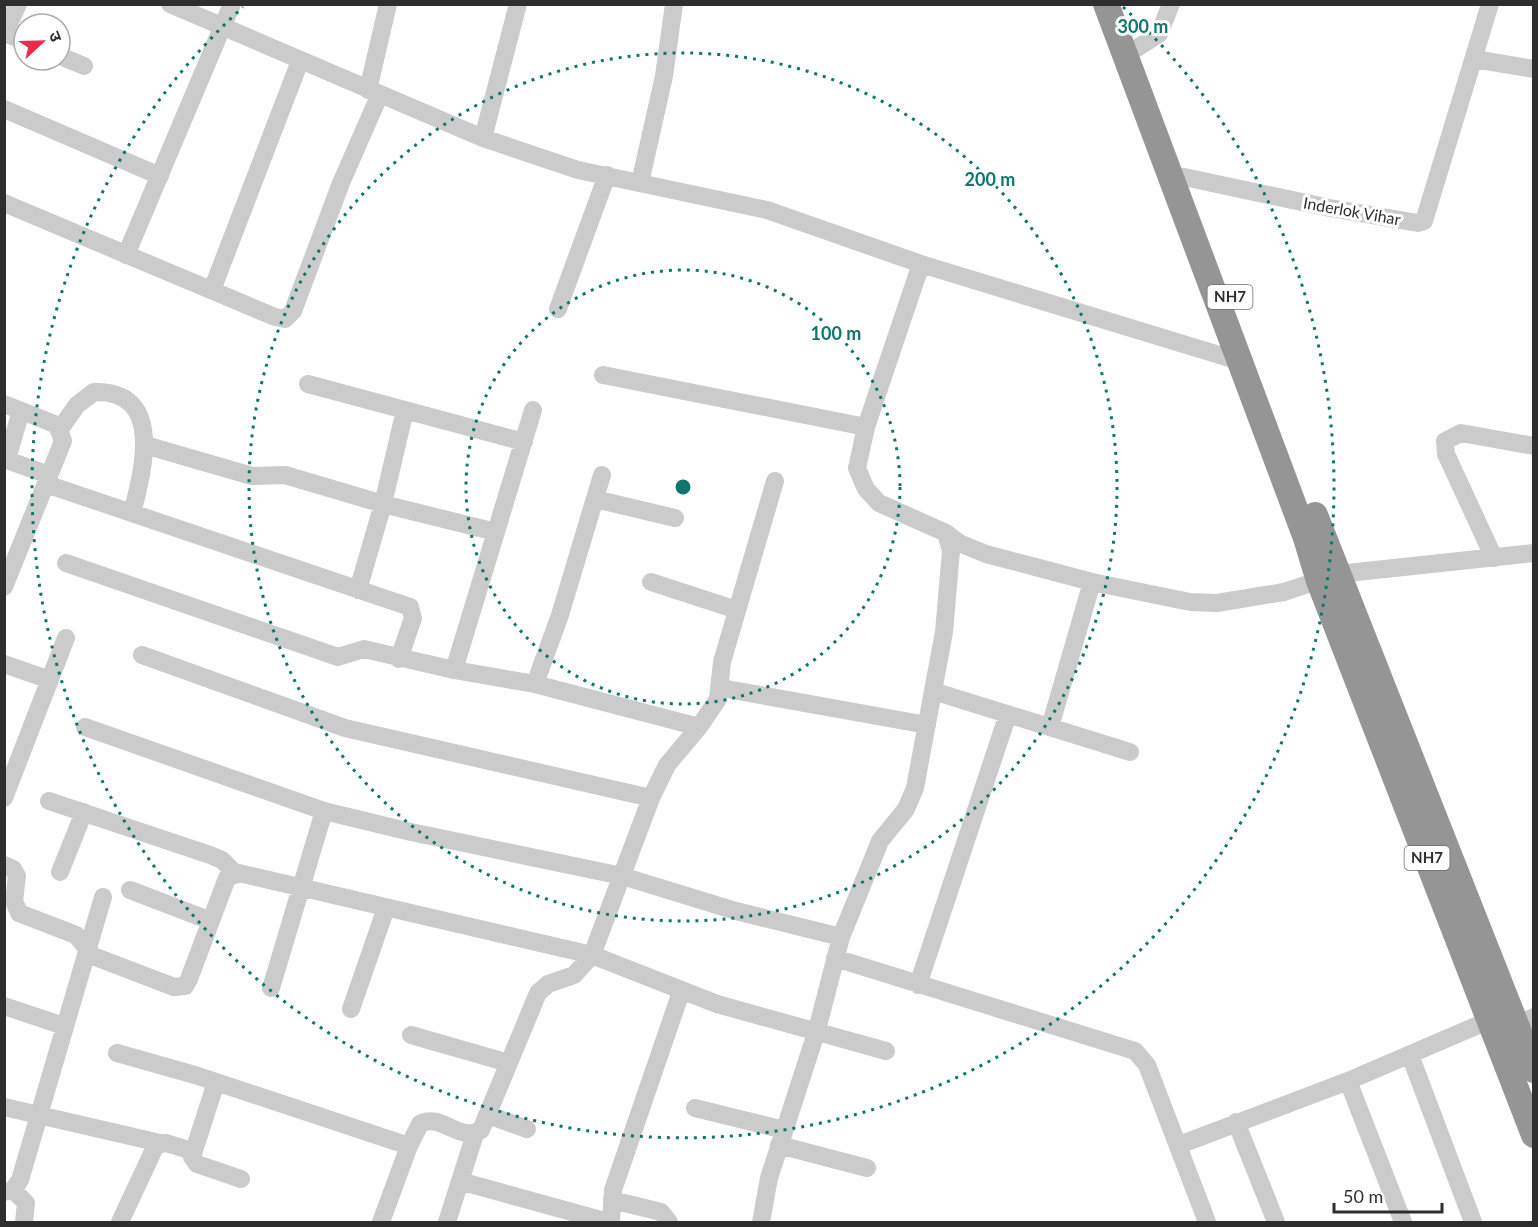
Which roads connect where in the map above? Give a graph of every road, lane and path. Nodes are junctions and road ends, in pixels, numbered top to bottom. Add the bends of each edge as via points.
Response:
1 (18, 4) edge
2 (170, 4) edge
3 (232, 4) edge
4 (518, 4) edge
5 (674, 4) edge
6 (1106, 4) edge
7 (1121, 4) edge
8 (1171, 4) edge
9 (1490, 4) edge
10 (387, 5) edge
11 (222, 27) junction
12 (5, 34) edge
13 (1137, 48) junction
14 (1474, 59) junction
15 (72, 61) edge
16 (300, 61) junction
17 (84, 66) dead end
18 (1533, 69) edge
19 (374, 92) junction
20 (4, 109) edge
21 (483, 138) junction
22 (607, 175) junction
23 (160, 176) junction
24 (1184, 177) junction
25 (640, 183) junction
26 (4, 203) edge
27 (126, 255) junction
28 (921, 264) junction
29 (212, 290) junction
30 (558, 309) dead end
31 (1239, 360) junction
32 (603, 375) dead end
33 (308, 384) dead end
34 (13, 408) edge
35 (405, 410) junction
36 (533, 410) dead end
37 (1271, 424) junction
38 (866, 427) junction
39 (60, 429) junction
40 (524, 442) junction
41 (145, 445) junction
42 (1533, 446) edge
43 (6, 459) edge
44 (602, 475) dead end
45 (47, 480) junction
46 (775, 481) dead end
47 (594, 499) junction
48 (383, 504) junction
49 (132, 513) junction
50 (675, 518) dead end
51 (496, 532) junction
52 (946, 533) junction
53 (1533, 553) edge
54 (1494, 558) junction
55 (66, 563) dead end
56 (1328, 578) junction
57 (651, 582) dead end
58 (1092, 582) junction
59 (4, 587) edge
60 (358, 590) junction
61 (737, 610) junction
62 (66, 638) dead end
63 (142, 655) dead end
64 (399, 659) junction
65 (4, 664) edge
66 (454, 670) junction
67 (50, 680) junction
68 (535, 684) junction
69 (721, 688) junction
70 (933, 691) junction
71 (1008, 714) junction
72 (927, 725) junction
73 (85, 727) dead end
74 (699, 727) junction
75 (1050, 727) junction
76 (1130, 752) dead end
77 (11, 766) edge
78 (4, 798) edge
79 (651, 798) junction
80 (49, 801) dead end
81 (324, 811) junction
82 (84, 812) junction
83 (4, 865) edge
84 (60, 872) dead end
85 (235, 873) junction
86 (622, 876) junction
87 (303, 889) junction
88 (130, 890) dead end
89 (103, 897) dead end
90 (386, 908) junction
91 (211, 921) junction
92 (841, 937) junction
93 (88, 952) junction
94 (592, 955) junction
95 (835, 958) junction
96 (918, 985) junction
97 (271, 988) dead end
98 (681, 992) junction
99 (4, 1005) edge
100 (351, 1009) dead end
101 (1490, 1020) junction
102 (1525, 1021) edge
103 (64, 1026) junction
104 (817, 1030) junction
105 (411, 1035) dead end
106 (886, 1051) dead end
107 (117, 1053) dead end
108 (1410, 1055) junction
109 (509, 1063) junction
110 (1533, 1070) edge
111 (1348, 1081) junction
112 (216, 1082) junction
113 (4, 1107) edge
114 (695, 1108) dead end
115 (488, 1114) junction
116 (38, 1115) junction
117 (1236, 1122) junction
118 (527, 1129) dead end
119 (475, 1134) junction
120 (1533, 1135) edge
121 (782, 1138) junction
122 (160, 1143) junction
123 (1179, 1145) junction
124 (409, 1146) junction
125 (192, 1151) junction
126 (867, 1168) dead end
127 (241, 1179) dead end
128 (460, 1181) junction
129 (9, 1191) edge
130 (612, 1200) junction
131 (761, 1221) edge
132 (24, 1222) edge
133 (120, 1222) edge
134 (381, 1222) edge
135 (447, 1222) edge
136 (609, 1222) edge
137 (669, 1222) edge
138 (780, 1222) edge
139 (1207, 1222) edge
140 (1276, 1222) edge
141 (1403, 1222) edge
142 (1473, 1222) edge

1 - 12 street
2 - 11 street
3 - 11 street
4 - 21 street
5 - 25 street via 664,76
6 - 31 highway, NH7
7 - 13 highway, NH7
8 - 13 street via 1159,34
9 - 14 street, Inderlok Vihar
10 - 19 street
11 - 16 street
11 - 23 street
13 - 24 highway, NH7
14 - 18 street
14 - 24 street, Inderlok Vihar via 1427,217 1420,222 1330,208
15 - 17 street
16 - 19 street
16 - 29 street
19 - 21 street
19 - 29 street via 289,316 280,319
20 - 23 street
21 - 22 street via 578,170
22 - 25 street
22 - 30 street
23 - 27 street
24 - 37 highway, NH7
25 - 28 street via 767,210
26 - 27 street
27 - 29 street
28 - 31 street
28 - 38 street
31 - 37 highway, NH7
32 - 38 street
33 - 35 street
34 - 39 street
34 - 43 street
35 - 40 street
35 - 48 street
36 - 40 street
37 - 56 highway, NH7
38 - 52 street via 857,468 866,489 879,503
39 - 41 street via 85,397 104,392 118,396 136,411 144,428
39 - 45 street via 63,441
40 - 51 street
41 - 48 street via 252,476 285,475
41 - 49 street via 145,465
42 - 54 street via 1461,433 1445,441 1446,454
43 - 45 street
44 - 47 street
45 - 49 street
45 - 59 street
46 - 61 street
47 - 50 street
47 - 68 street
48 - 51 street
48 - 60 street
49 - 60 street
51 - 66 street
52 - 58 street via 986,554
52 - 70 street via 951,551
53 - 54 street
54 - 56 street
55 - 64 street via 338,657 364,649
56 - 58 street via 1284,592 1217,603 1190,602
56 - 101 highway, NH7
56 - 102 highway, NH7
57 - 61 street
58 - 75 street
60 - 64 street via 412,610 413,618
61 - 69 street via 722,662
62 - 67 street
63 - 79 street via 345,728
64 - 66 street
65 - 67 street
66 - 68 street
67 - 77 street
68 - 74 street
69 - 72 street
69 - 74 street via 711,712
70 - 71 street
70 - 72 street
71 - 75 street
71 - 96 street
72 - 92 street via 911,801 880,841
73 - 81 street
74 - 79 street via 667,765
75 - 76 street
77 - 78 street
79 - 86 street
80 - 82 street
81 - 86 street
81 - 87 street
82 - 84 street
82 - 85 street via 210,855
83 - 93 street via 17,876 16,910 75,934
85 - 87 street
85 - 91 street via 227,878
86 - 92 street via 736,911
86 - 94 street
87 - 90 street
87 - 97 street
88 - 91 street
89 - 93 street
90 - 94 street
90 - 100 street
91 - 93 street via 189,979 180,987
92 - 95 street
93 - 103 street
94 - 98 street
94 - 109 street via 574,975 548,984 538,993
95 - 96 street
95 - 104 street
96 - 123 street via 1135,1051 1147,1065
98 - 104 street
98 - 130 street via 642,1100
99 - 103 street
101 - 108 street
101 - 120 highway, NH7
102 - 110 highway, NH7
103 - 116 street
104 - 106 street
104 - 121 street
105 - 109 street
107 - 112 street
108 - 111 street
108 - 142 street
109 - 115 street
111 - 117 street
111 - 141 street
112 - 124 street
112 - 125 street
113 - 116 street
114 - 121 street
115 - 118 street
115 - 119 street
116 - 122 street
116 - 129 street via 20,1180
117 - 123 street
117 - 140 street
119 - 124 street via 426,1120
119 - 128 street
121 - 126 street
121 - 131 street
122 - 125 street
122 - 133 street
123 - 139 street
124 - 134 street
125 - 127 street via 197,1164
128 - 135 street
128 - 136 street
129 - 132 street via 26,1203
130 - 136 street
130 - 137 street via 661,1212
131 - 138 street

